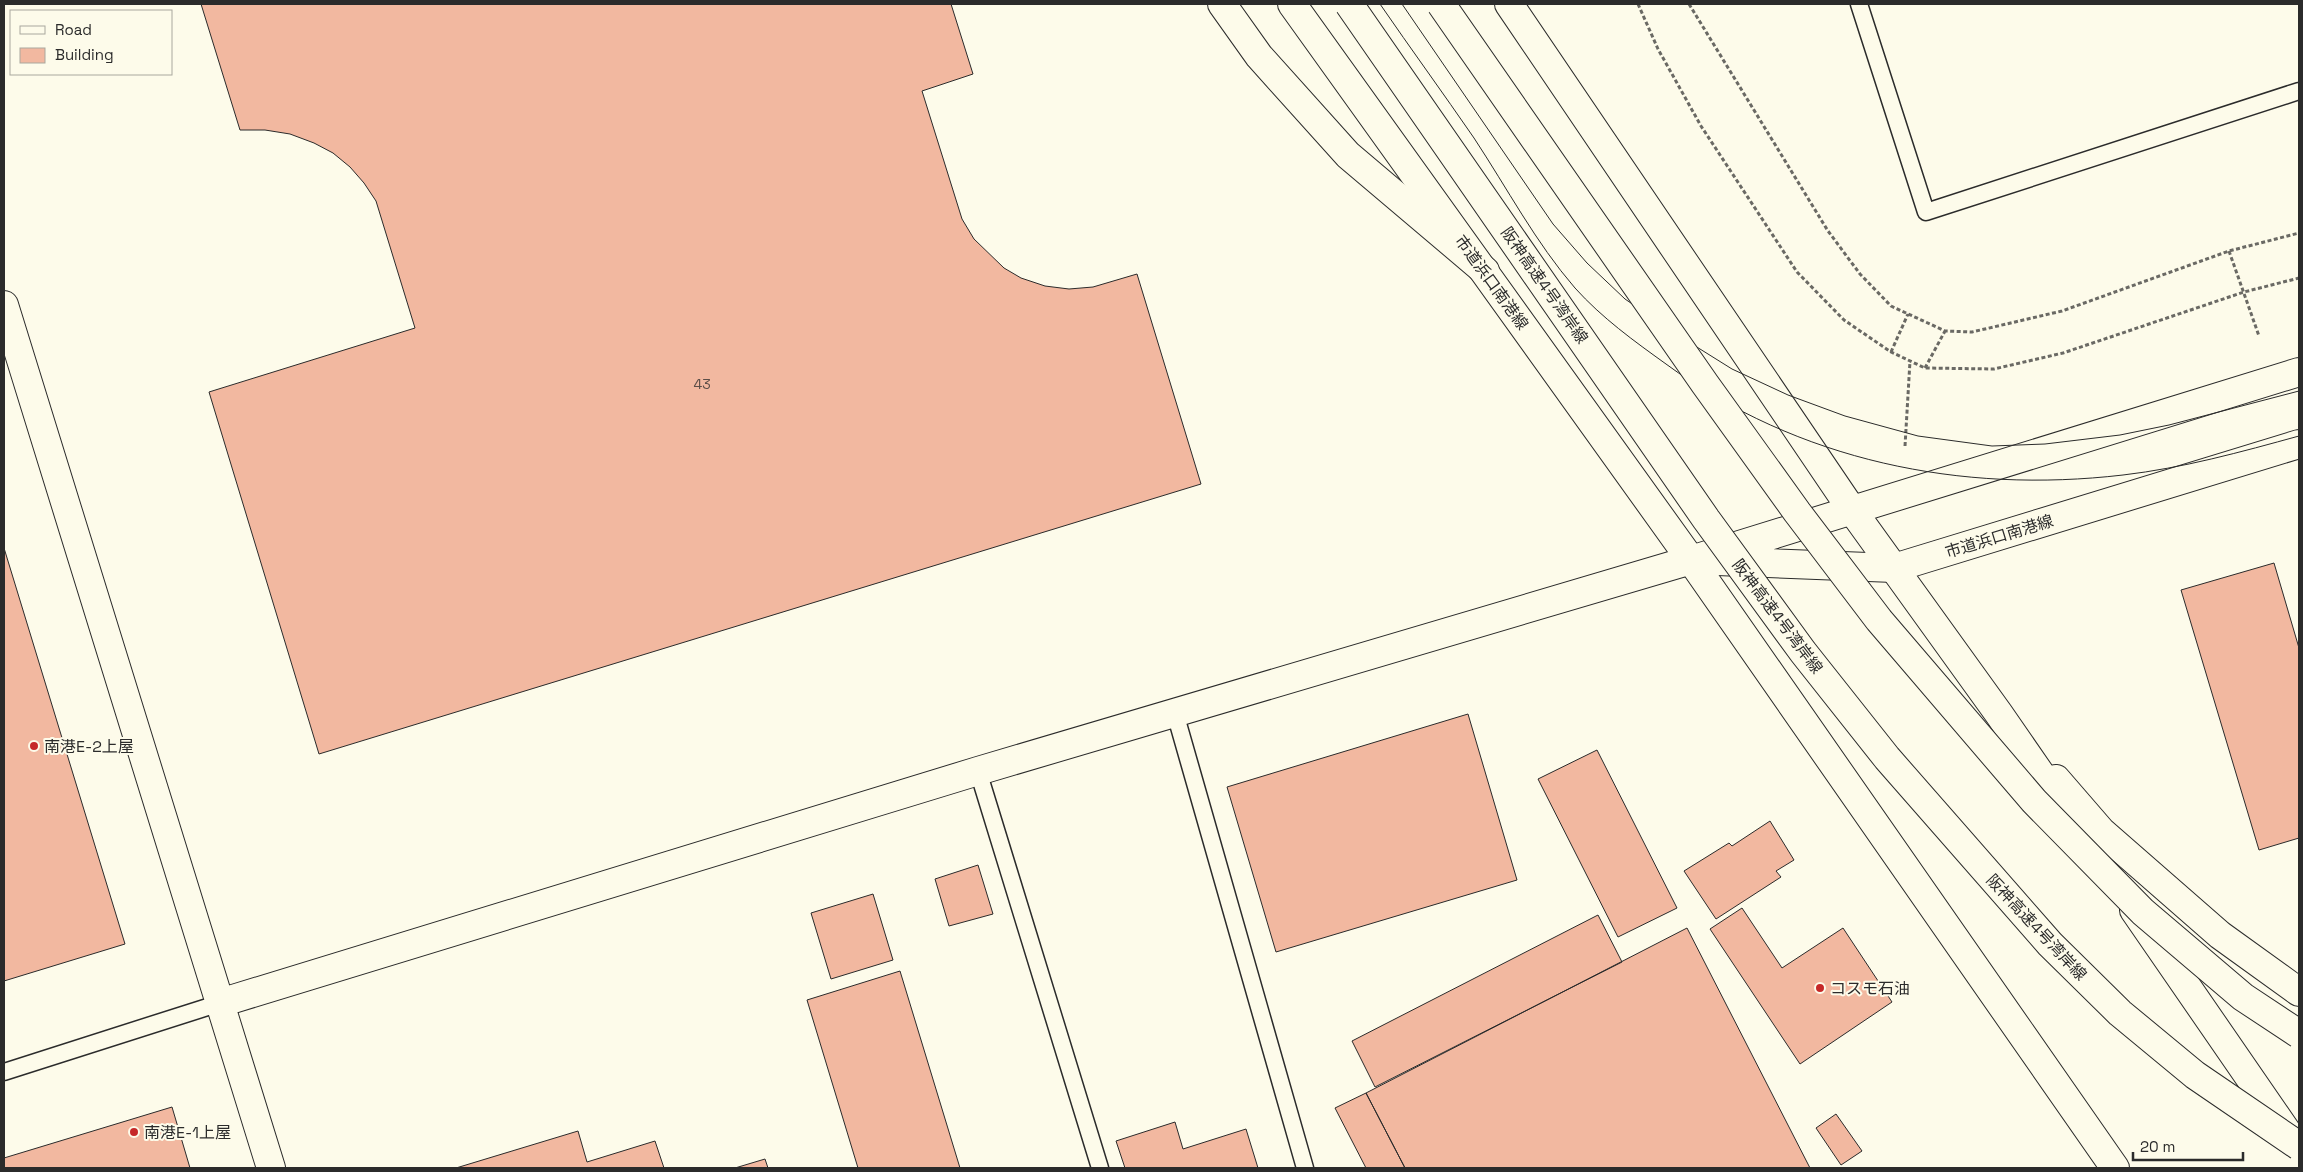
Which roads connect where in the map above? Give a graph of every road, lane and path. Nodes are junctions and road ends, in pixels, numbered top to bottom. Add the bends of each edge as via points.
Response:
1 (1222, 4) edge
2 (1292, 4) edge
3 (1349, 4) edge
4 (1442, 4) edge
5 (1509, 4) edge
6 (1638, 4) edge
7 (1859, 4) edge
8 (2299, 91) edge
9 (2299, 233) edge
10 (1485, 271) junction
11 (2299, 278) edge
12 (2244, 292) junction
13 (4, 305) edge
14 (1908, 314) dead end
15 (1945, 331) dead end
16 (2259, 336) dead end
17 (1891, 352) junction
18 (1910, 361) junction
19 (1925, 368) junction
20 (2299, 372) edge
21 (2299, 444) edge
22 (1905, 446) dead end
23 (1852, 510) junction
24 (1691, 560) junction
25 (1894, 568) junction
26 (1175, 713) junction
27 (1999, 714) junction
28 (978, 771) junction
29 (2299, 992) edge
30 (220, 1003) junction
31 (2299, 1034) edge
32 (4, 1072) edge
33 (2299, 1148) edge
34 (271, 1168) edge
35 (1100, 1168) edge
36 (1305, 1168) edge
37 (2115, 1168) edge

1 - 10 main road via 1259,56 1348,155
2 - 10 main road, 市道浜口南港線
3 - 33 main road, 阪神高速4号湾岸線, bridge via 1706,519 1803,652 1887,758 2050,944 2120,1013 2195,1075
4 - 31 main road, bridge via 1705,384 1879,620 2034,801 2143,912 2243,997
5 - 23 main road
6 - 17 path via 1658,49 1701,126 1797,272 1844,320
7 - 8 lane via 1926,212
9 - 12 path via 2229,251
10 - 24 main road, 市道浜口南港線
11 - 12 path
12 - 16 path
12 - 19 path via 2063,353 1994,368
13 - 30 main road
14 - 17 path
15 - 19 path
17 - 18 path
18 - 19 path
18 - 22 path
20 - 23 main road
21 - 25 main road, 市道浜口南港線
23 - 24 main road
23 - 25 main road
24 - 25 main road, 市道浜口南港線
24 - 26 main road
24 - 37 main road
25 - 27 main road
26 - 28 main road
26 - 36 lane
27 - 29 main road via 2101,831 2220,935
27 - 33 main road
28 - 30 main road
28 - 35 lane
30 - 32 lane
30 - 34 main road

